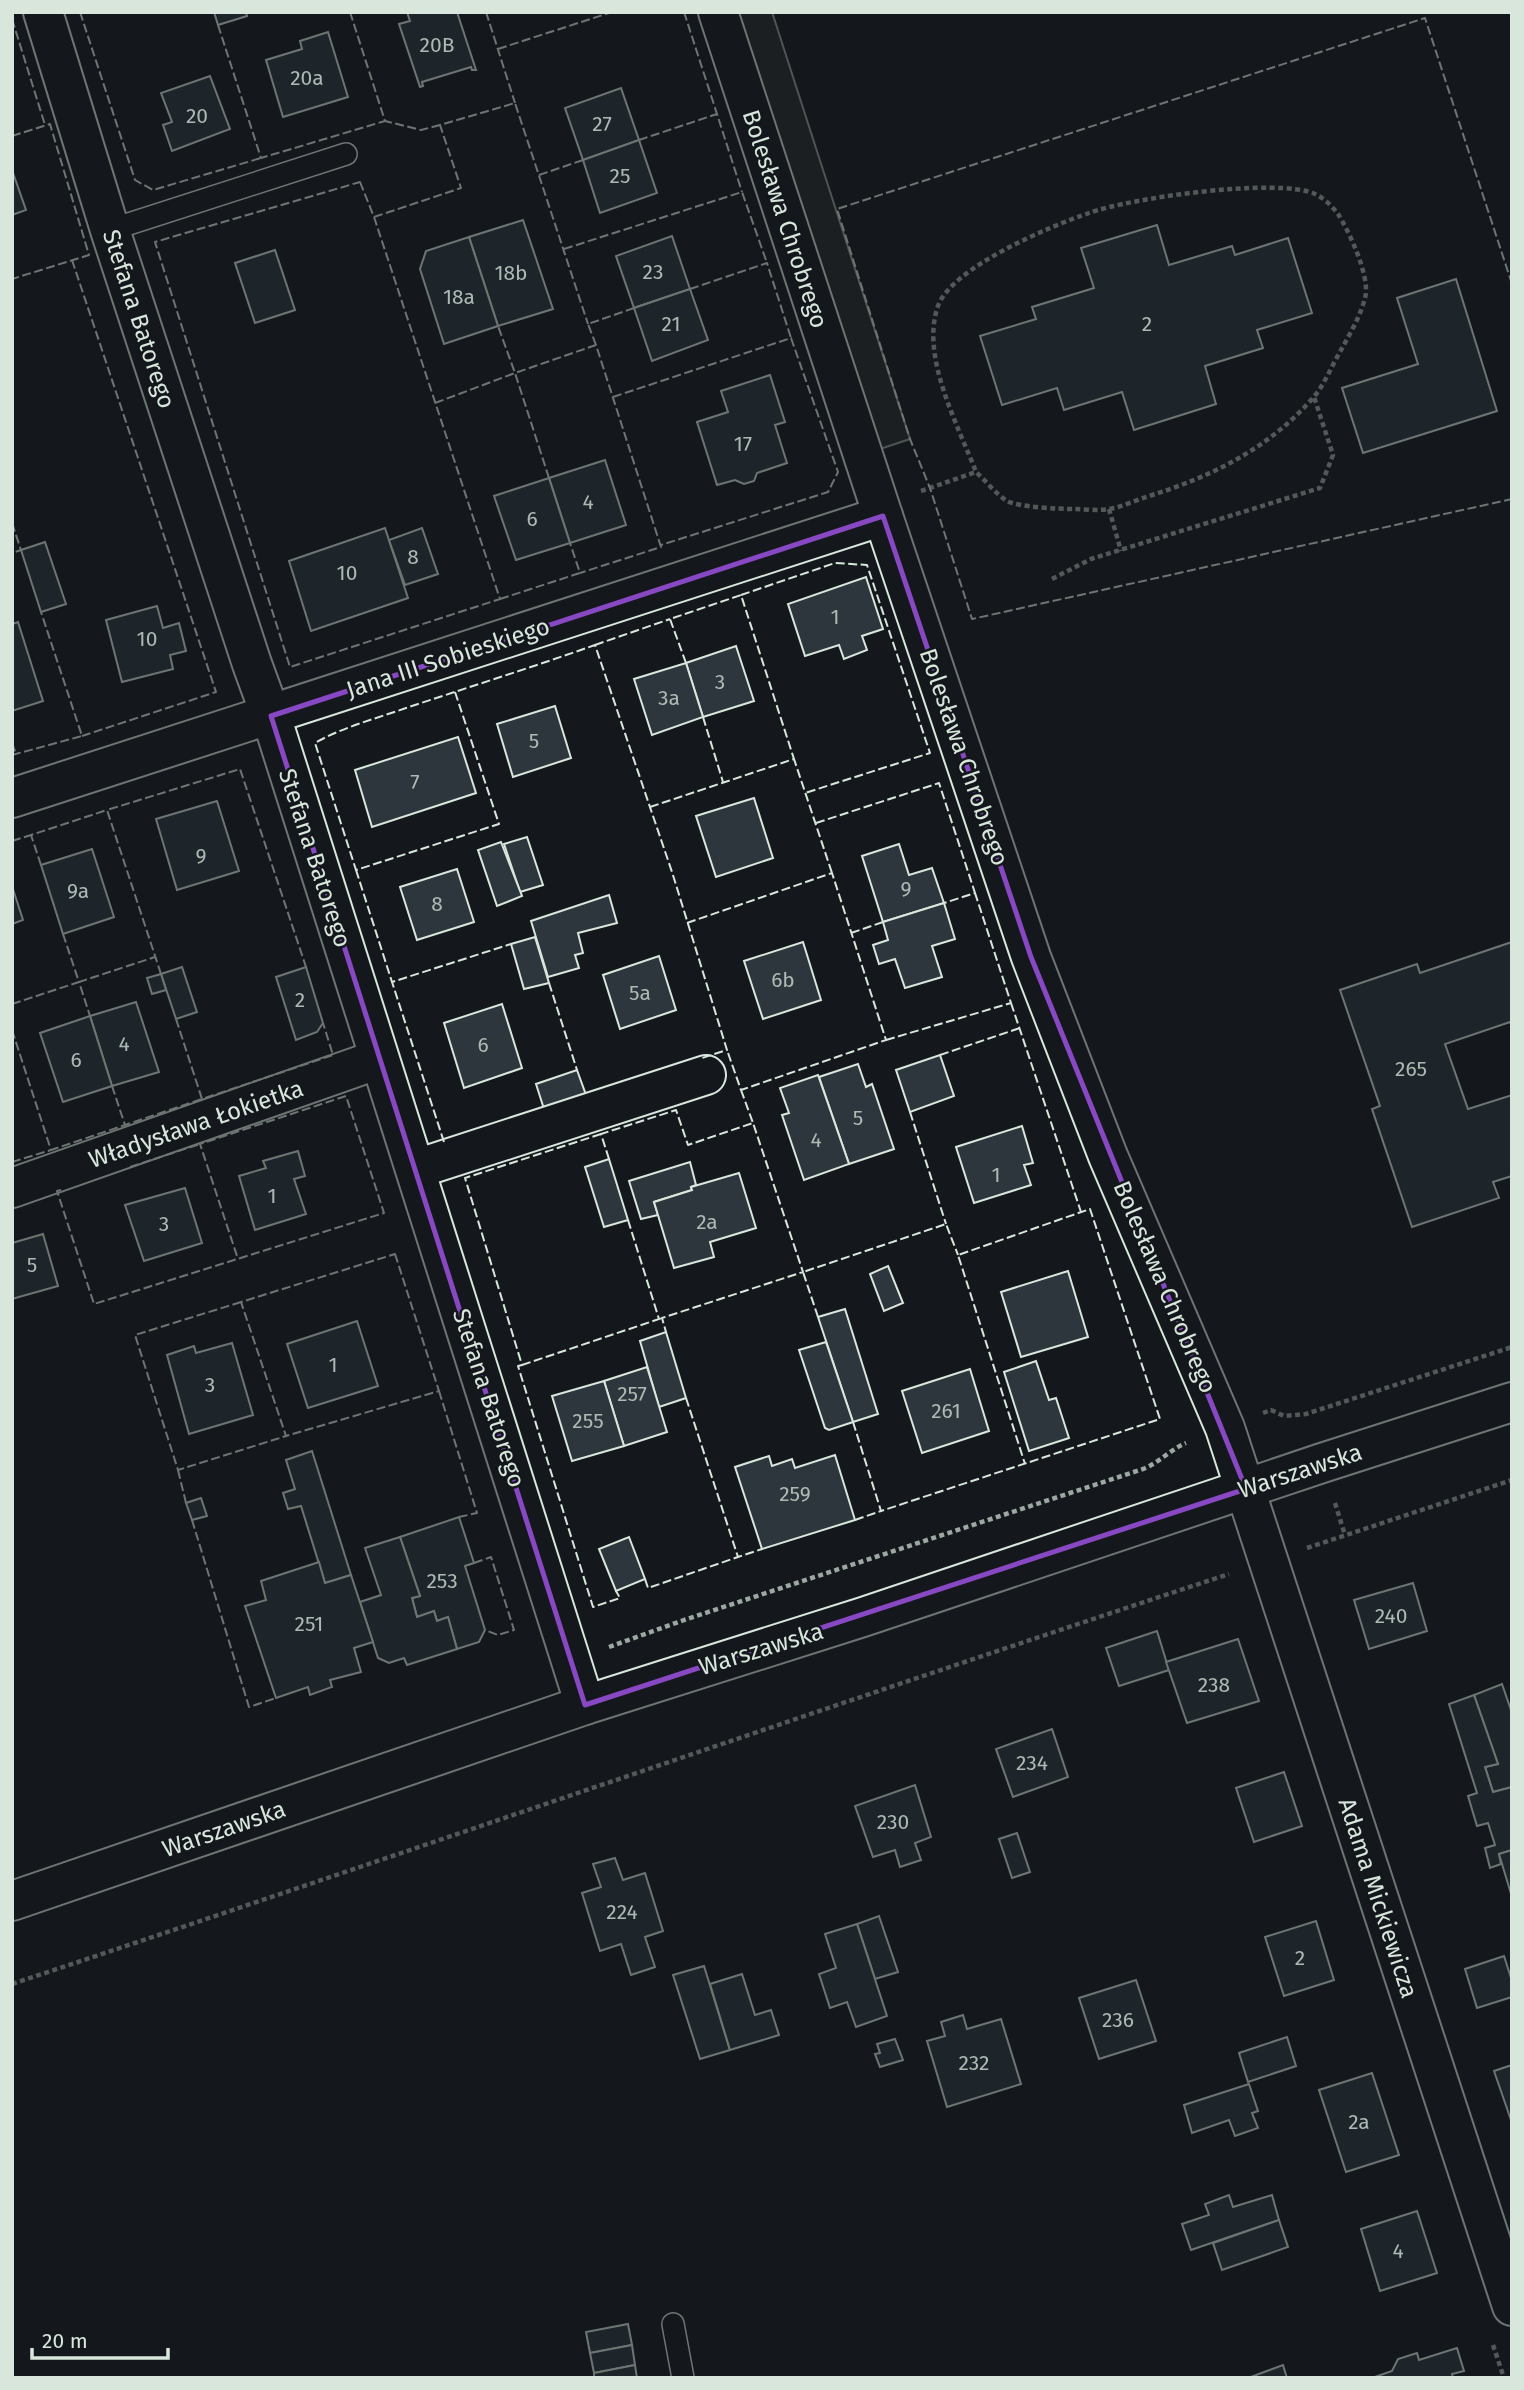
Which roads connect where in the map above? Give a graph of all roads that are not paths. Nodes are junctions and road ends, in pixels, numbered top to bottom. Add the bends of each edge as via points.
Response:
1 (43, 12) edge
2 (718, 12) edge
3 (346, 154) dead end
4 (110, 230) junction
5 (897, 506) junction
6 (271, 716) junction
7 (12, 799) edge
8 (379, 1059) junction
9 (706, 1075) dead end
10 (416, 1170) junction
11 (12, 1188) edge
12 (1512, 1402) edge
13 (1246, 1489) junction
14 (585, 1705) junction
15 (12, 1901) edge
16 (1512, 2306) edge
17 (673, 2324) dead end
18 (683, 2378) edge

1 - 4 street, Stefana Batorego
2 - 5 street, Bolesława Chrobrego
3 - 4 lane
4 - 6 street, Stefana Batorego
5 - 6 street, Jana III Sobieskiego
5 - 13 street, Bolesława Chrobrego via 1031,957
6 - 7 street, Jana III Sobieskiego
6 - 8 street, Stefana Batorego
8 - 10 street, Stefana Batorego
8 - 11 street, Władysława Łokietka
9 - 10 street
10 - 14 street, Stefana Batorego
12 - 13 street, Warszawska
13 - 14 street, Warszawska
13 - 16 street, Adama Mickiewicza
14 - 15 street, Warszawska
17 - 18 lane

